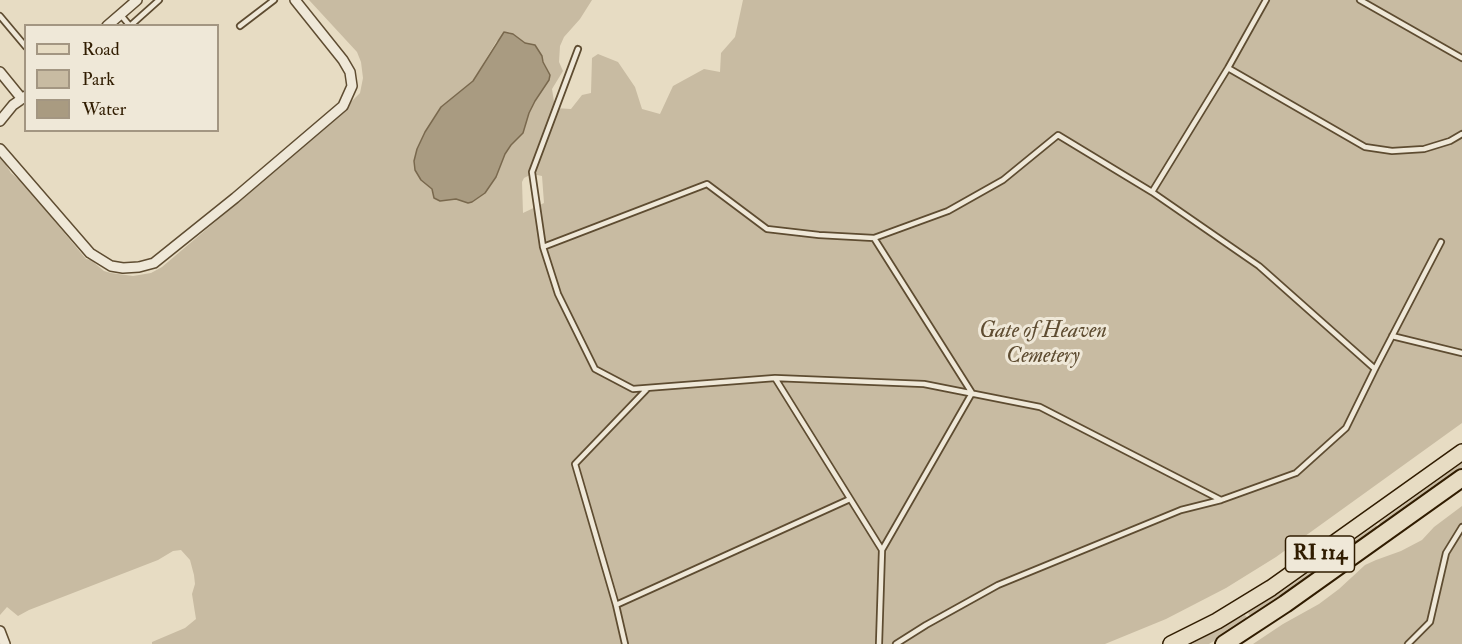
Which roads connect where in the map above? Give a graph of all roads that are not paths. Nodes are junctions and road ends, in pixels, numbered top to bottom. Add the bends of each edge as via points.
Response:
1 (137, 0) edge
2 (159, 0) edge
3 (274, 0) edge
4 (295, 0) edge
5 (1266, 0) edge
6 (1360, 0) edge
7 (120, 14) junction
8 (0, 16) edge
9 (109, 24) edge
10 (128, 24) edge
11 (132, 24) edge
12 (240, 26) dead end
13 (24, 45) edge
14 (578, 50) dead end
15 (1462, 58) edge
16 (1228, 68) junction
17 (0, 72) edge
18 (24, 97) edge
19 (0, 121) edge
20 (1462, 134) edge
21 (0, 149) edge
22 (1152, 192) junction
23 (874, 238) junction
24 (1441, 242) dead end
25 (543, 247) junction
26 (1392, 336) junction
27 (1462, 353) edge
28 (1374, 369) junction
29 (775, 378) junction
30 (647, 388) junction
31 (972, 393) junction
32 (1462, 452) edge
33 (1462, 478) edge
34 (850, 498) junction
35 (1221, 500) junction
36 (1462, 527) edge
37 (882, 549) junction
38 (616, 605) junction
39 (0, 631) edge
40 (5, 644) edge
41 (625, 644) edge
42 (879, 644) edge
43 (896, 644) edge
44 (1171, 644) edge
45 (1224, 644) edge
46 (1408, 644) edge

1 - 7 street
2 - 11 lane
3 - 12 lane
4 - 21 street via 350,72 352,86 343,106 154,262 123,268 111,266 90,253
5 - 16 lane
6 - 15 lane
7 - 9 street
7 - 10 lane
8 - 13 lane
14 - 25 lane via 531,172
16 - 20 lane via 1365,147 1392,152 1424,150
16 - 22 lane
17 - 18 street
18 - 19 street
22 - 23 lane via 1058,135 1003,180 948,211
22 - 28 lane via 1259,266
23 - 25 lane via 767,229 706,184
23 - 31 lane
24 - 26 lane
25 - 30 lane via 558,294 595,369 633,389
26 - 27 lane
26 - 28 lane
28 - 35 lane via 1346,428 1296,473
29 - 30 lane
29 - 31 lane via 924,384
29 - 34 lane
30 - 38 lane via 575,464
31 - 35 lane via 1040,407
31 - 37 lane
32 - 44 main road, RI 114 via 1271,588
33 - 45 highway, RI 114
34 - 37 lane
34 - 38 lane
35 - 43 lane via 1181,510 998,585
36 - 46 lane via 1446,553 1430,622
37 - 42 lane
38 - 41 lane
39 - 40 street

